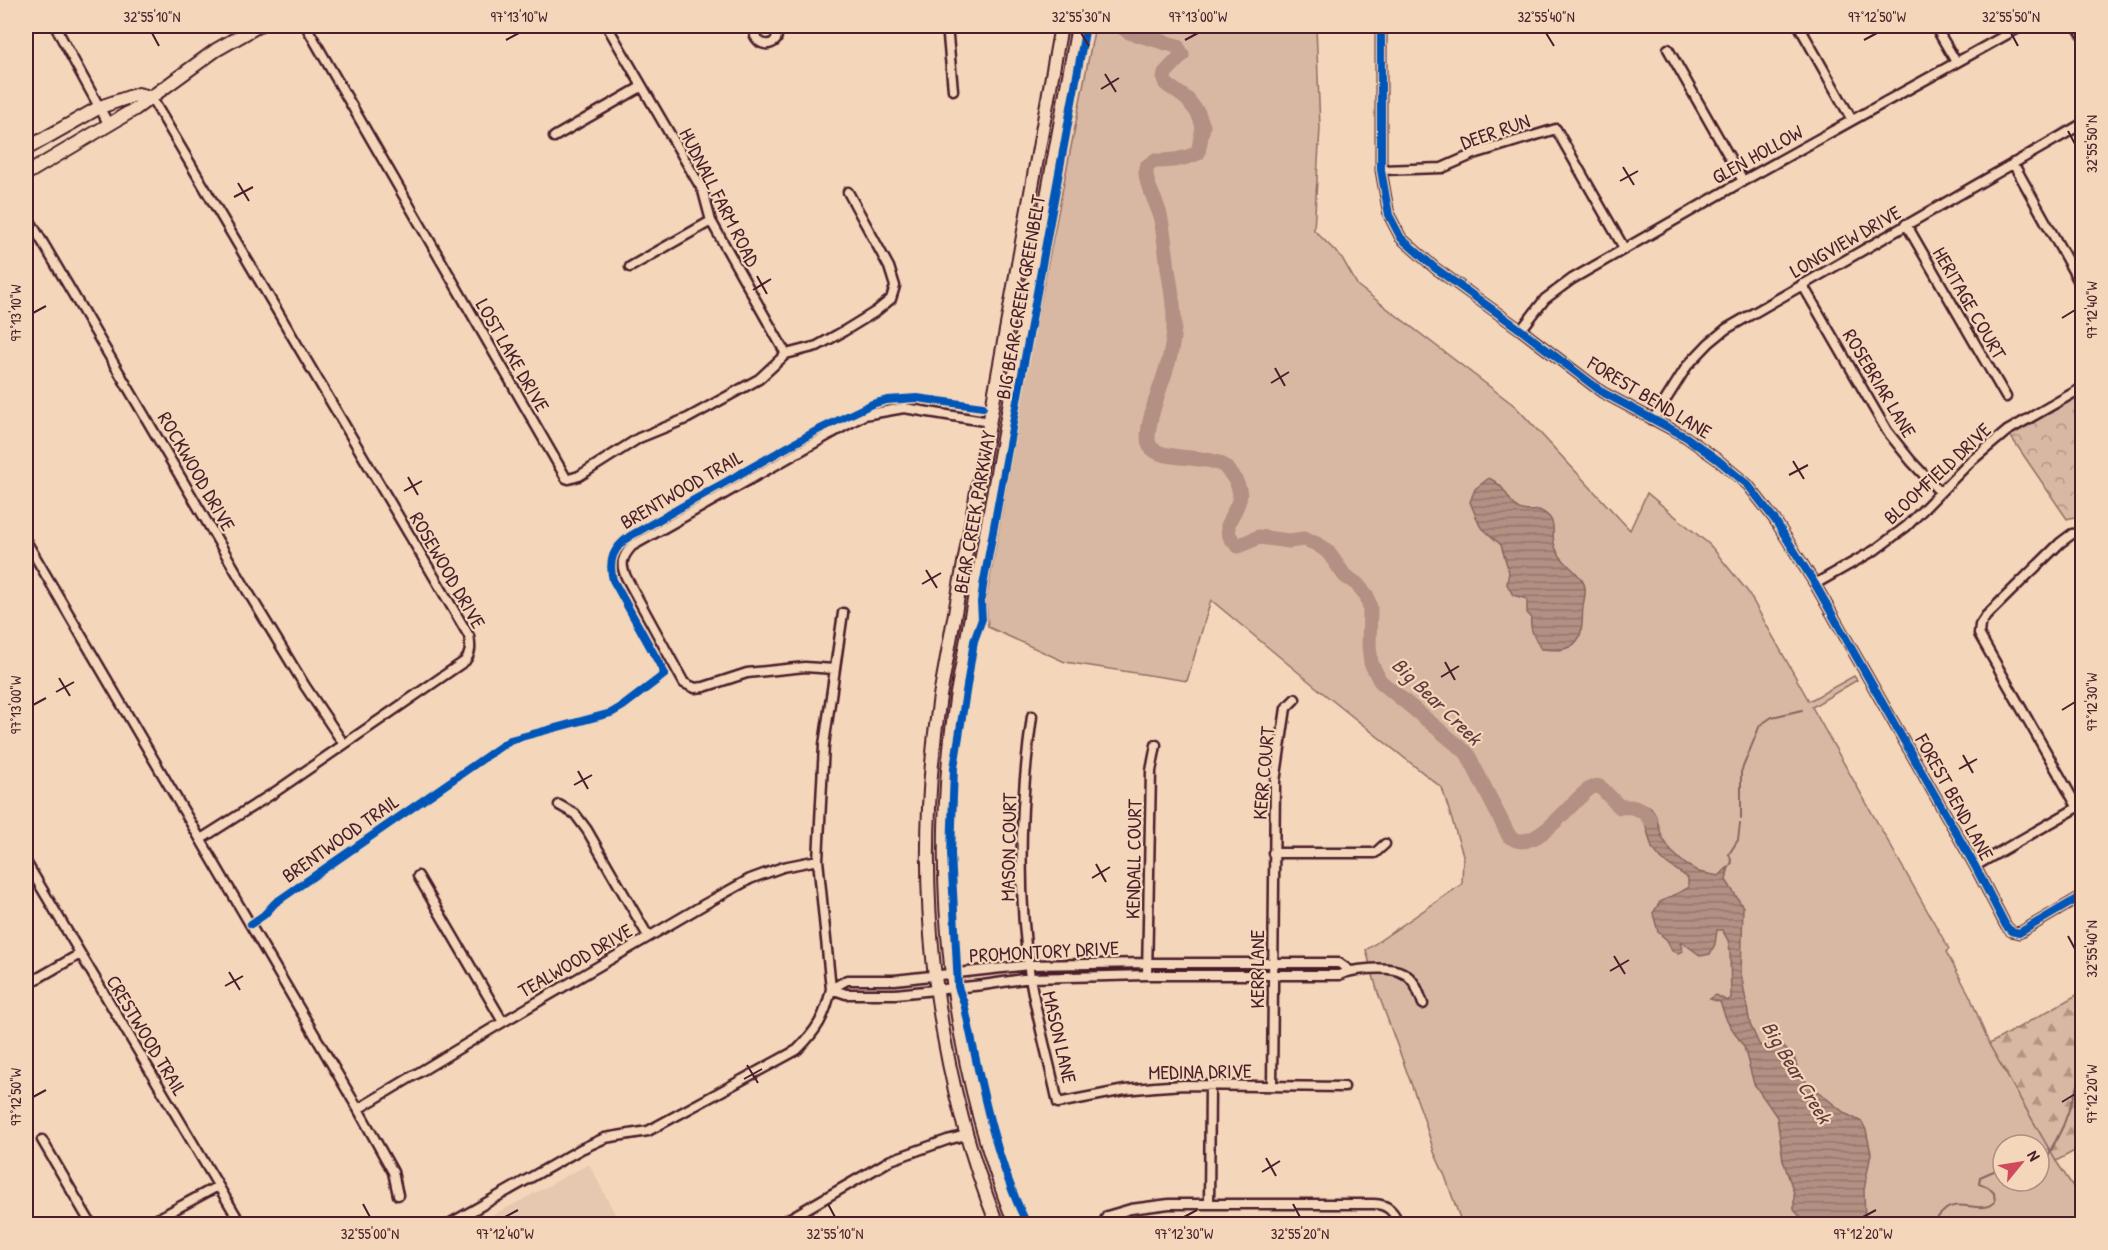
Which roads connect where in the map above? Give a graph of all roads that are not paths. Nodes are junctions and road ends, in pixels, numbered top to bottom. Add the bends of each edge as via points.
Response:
1 (55, 26) edge
2 (258, 26) edge
3 (306, 26) edge
4 (607, 26) edge
5 (759, 26) edge
6 (775, 26) edge
7 (947, 26) edge
8 (1061, 26) edge
9 (1078, 26) edge
10 (1382, 26) edge
11 (1799, 26) edge
12 (1935, 26) edge
13 (2022, 26) edge
14 (2077, 26) edge
15 (2082, 34) edge
16 (1668, 49) dead end
17 (1956, 62) junction
18 (641, 87) junction
19 (953, 90) dead end
20 (151, 97) junction
21 (100, 107) junction
22 (1852, 120) junction
23 (2082, 124) edge
24 (109, 125) junction
25 (554, 137) dead end
26 (26, 148) edge
27 (2013, 164) junction
28 (1381, 170) junction
29 (26, 174) edge
30 (1743, 181) junction
31 (848, 192) dead end
32 (26, 214) edge
33 (711, 221) junction
34 (1906, 225) junction
35 (1624, 248) junction
36 (630, 267) dead end
37 (1802, 284) junction
38 (2082, 287) edge
39 (1521, 330) junction
40 (786, 354) junction
41 (2082, 388) edge
42 (2006, 397) dead end
43 (1653, 420) junction
44 (990, 422) junction
45 (1940, 492) junction
46 (2082, 536) edge
47 (26, 541) edge
48 (1815, 584) junction
49 (843, 612) dead end
50 (834, 669) junction
51 (1295, 699) dead end
52 (1032, 716) dead end
53 (343, 743) junction
54 (1156, 745) dead end
55 (559, 805) dead end
56 (2080, 807) edge
57 (201, 839) junction
58 (1385, 844) dead end
59 (1273, 853) junction
60 (818, 860) junction
61 (26, 862) edge
62 (1976, 866) junction
63 (418, 876) dead end
64 (2082, 896) edge
65 (648, 936) junction
66 (80, 954) junction
67 (1148, 963) junction
68 (1273, 963) junction
69 (1029, 965) junction
70 (990, 969) junction
71 (1349, 970) junction
72 (952, 973) junction
73 (935, 975) junction
74 (1148, 975) junction
75 (1274, 975) junction
76 (1030, 978) junction
77 (895, 980) junction
78 (992, 984) junction
79 (26, 985) edge
80 (954, 988) junction
81 (831, 989) junction
82 (937, 990) junction
83 (896, 994) junction
84 (1424, 1004) dead end
85 (503, 1022) junction
86 (1210, 1086) junction
87 (1272, 1086) junction
88 (1344, 1087) dead end
89 (1058, 1103) joint
90 (358, 1109) junction
91 (966, 1135) junction
92 (42, 1140) dead end
93 (218, 1186) junction
94 (398, 1195) dead end
95 (1209, 1204) junction
96 (1104, 1221) edge
97 (91, 1224) edge
98 (148, 1224) edge
99 (240, 1224) edge
100 (449, 1224) edge
101 (780, 1224) edge
102 (997, 1224) edge
103 (1015, 1224) edge
104 (1399, 1224) edge

1 - 21 street
2 - 20 main road via 216,50
3 - 40 street, LOST LAKE DRIVE via 566,478 579,476 639,438 688,418 759,379
4 - 18 street, HUDNALL FARM ROAD
5 - 6 street via 755,36 765,45 776,40
7 - 19 street
8 - 44 main road, BEAR CREEK PARKWAY
9 - 72 main road, BEAR CREEK PARKWAY via 950,741 945,846
10 - 28 street, FOREST BEND LANE
11 - 22 street
12 - 17 street
13 - 17 street, GLEN HOLLOW
14 - 15 street
16 - 30 street
17 - 22 street, GLEN HOLLOW
18 - 25 street
18 - 33 street, HUDNALL FARM ROAD via 703,191
20 - 21 main road via 138,94
20 - 24 main road
20 - 53 street, ROSEWOOD DRIVE via 469,636 470,655 465,661
21 - 24 street
21 - 26 main road
22 - 30 street, GLEN HOLLOW
23 - 27 street, LONGVIEW DRIVE
24 - 29 main road
27 - 34 street, LONGVIEW DRIVE
27 - 38 street
28 - 35 street, DEER RUN via 1442,168 1556,129
28 - 39 street, FOREST BEND LANE via 1389,215 1405,243
30 - 35 street, GLEN HOLLOW
31 - 40 street via 889,267 895,285 891,298 875,312 817,346
32 - 53 street, ROCKWOOD DRIVE via 248,592
33 - 36 street
33 - 40 street, HUDNALL FARM ROAD
34 - 37 street, LONGVIEW DRIVE
34 - 42 street, HERITAGE COURT
35 - 39 street, GLEN HOLLOW via 1554,291
37 - 43 street, LONGVIEW DRIVE via 1709,343 1687,366
37 - 45 street, ROSEBRIAR LANE via 1887,431
39 - 43 street, FOREST BEND LANE via 1602,392
41 - 45 street, BLOOMFIELD DRIVE via 2007,431
43 - 48 street, FOREST BEND LANE via 1703,448 1748,485
44 - 50 street via 904,408 864,415 632,546 625,554 622,561 626,578 684,683 705,687 747,674 805,667
44 - 73 main road, BEAR CREEK PARKWAY via 930,772 928,846
45 - 48 street, BLOOMFIELD DRIVE via 1875,550
46 - 56 street via 2072,534 2060,543 1986,616 1979,634
47 - 57 street
48 - 62 street, FOREST BEND LANE
49 - 50 street
50 - 60 street via 824,745
51 - 59 street, KERR COURT via 1286,708 1275,782
52 - 69 street, MASON COURT via 1022,853
53 - 57 street, ROSEWOOD DRIVE
54 - 67 street, KENDALL COURT via 1151,771
55 - 65 street via 575,814 587,830
56 - 62 street
57 - 90 street
58 - 59 street via 1375,853
59 - 68 street, KERR LANE
60 - 65 street, TEALWOOD DRIVE via 750,879
60 - 81 street
61 - 66 street, CRESTWOOD TRAIL
62 - 64 street, FOREST BEND LANE via 2011,931 2019,933
63 - 85 street
65 - 85 street, TEALWOOD DRIVE
66 - 79 street
66 - 93 street, CRESTWOOD TRAIL
67 - 68 street, PROMONTORY DRIVE
67 - 69 street, PROMONTORY DRIVE
67 - 74 street, KENDALL COURT
68 - 71 street, PROMONTORY DRIVE via 1339,963
68 - 75 street, KERR LANE
69 - 70 street, PROMONTORY DRIVE
69 - 76 street, MASON COURT
70 - 72 street, PROMONTORY DRIVE
70 - 78 street
71 - 75 street, PROMONTORY DRIVE via 1339,975
71 - 84 street, PROMONTORY DRIVE via 1390,969 1404,973 1416,986
72 - 73 street, PROMONTORY DRIVE
72 - 80 main road, BEAR CREEK PARKWAY
73 - 77 street, PROMONTORY DRIVE
73 - 82 main road, BEAR CREEK PARKWAY
74 - 75 street, PROMONTORY DRIVE
74 - 76 street, PROMONTORY DRIVE
75 - 87 street, KERR LANE
76 - 78 street, PROMONTORY DRIVE
76 - 89 street, MASON LANE
77 - 81 street, PROMONTORY DRIVE via 847,980
77 - 83 street
78 - 80 street, PROMONTORY DRIVE
80 - 82 street, PROMONTORY DRIVE
80 - 103 main road, BEAR CREEK PARKWAY via 972,1093
81 - 83 street, PROMONTORY DRIVE via 846,994
81 - 100 street via 827,1010 814,1034 797,1050 648,1131 605,1138 581,1149
82 - 83 street, PROMONTORY DRIVE
82 - 91 main road, BEAR CREEK PARKWAY via 947,1059
85 - 90 street, TEALWOOD DRIVE
86 - 87 street, MEDINA DRIVE
86 - 89 street, MEDINA DRIVE via 1145,1088
86 - 95 street
87 - 88 street, MEDINA DRIVE
90 - 94 street via 393,1172
91 - 101 street via 891,1160
91 - 102 main road, BEAR CREEK PARKWAY
92 - 97 street
93 - 98 street
93 - 99 street, CRESTWOOD TRAIL
95 - 96 street via 1150,1206 1118,1212
95 - 104 street via 1374,1204 1388,1207

